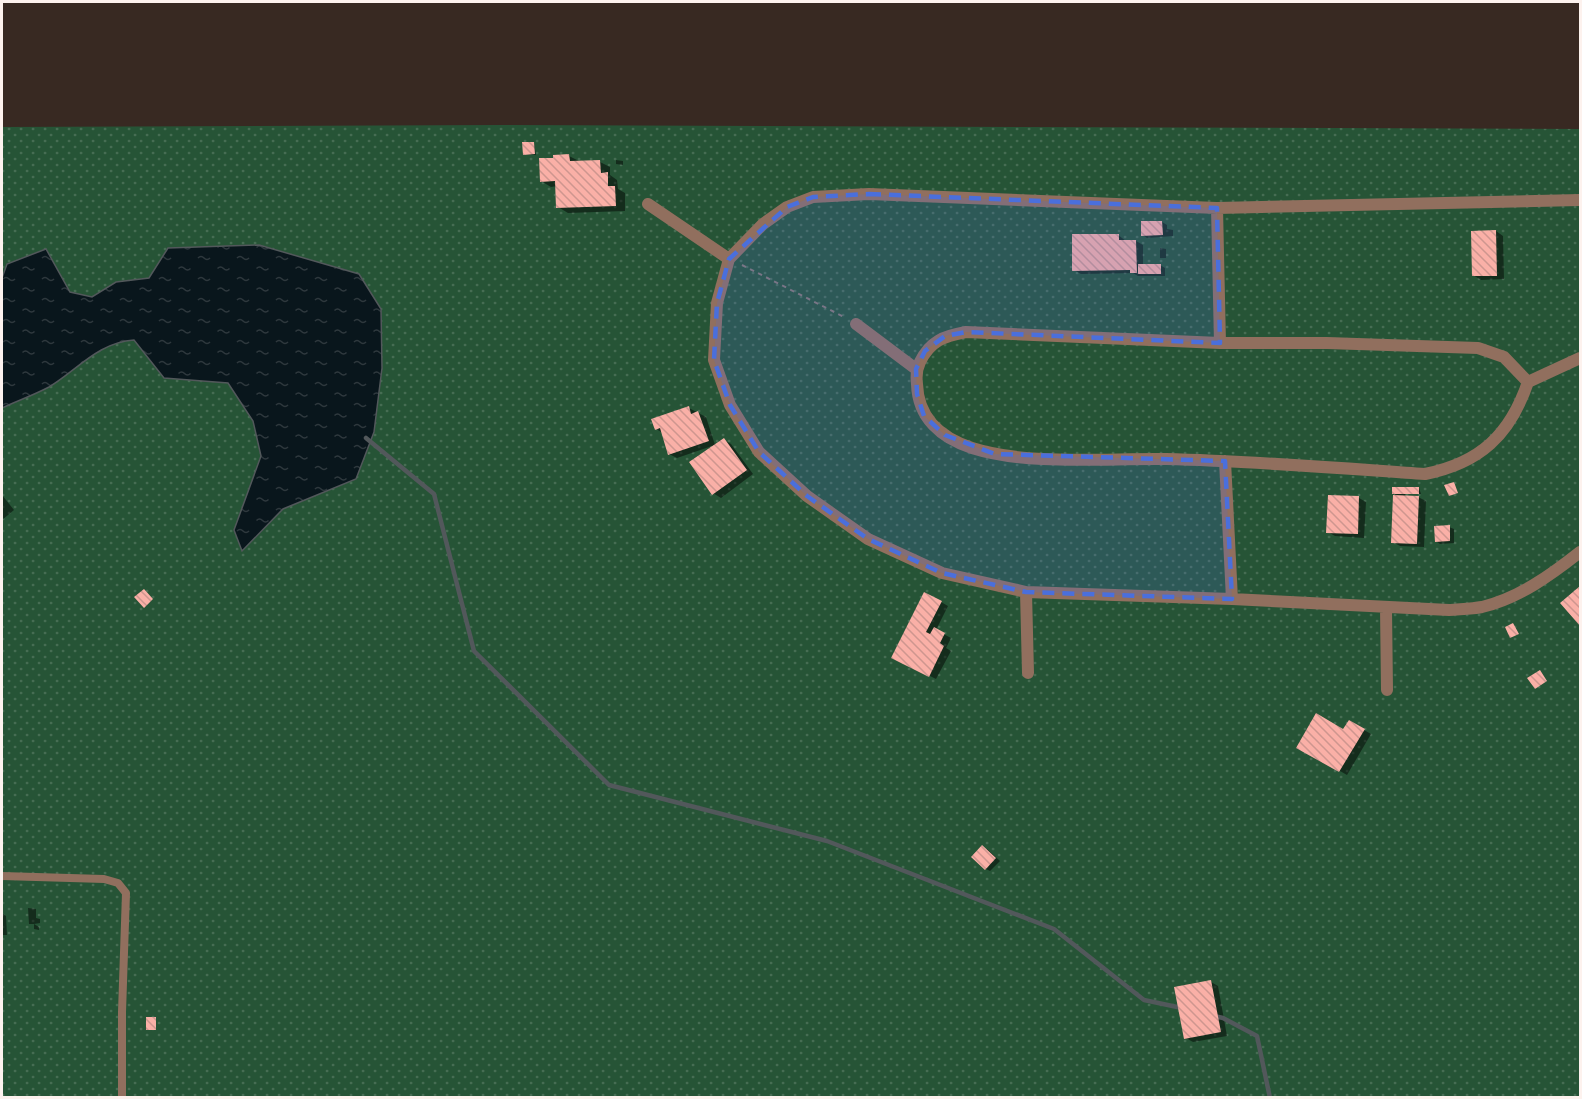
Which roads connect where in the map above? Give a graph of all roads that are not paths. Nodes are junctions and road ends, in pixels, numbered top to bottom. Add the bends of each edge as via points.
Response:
1 (1581, 200) edge
2 (648, 204) dead end
3 (1217, 208) junction
4 (729, 259) junction
5 (856, 324) road end
6 (1220, 343) junction
7 (1581, 358) edge
8 (916, 369) junction
9 (1528, 382) junction
10 (1225, 460) junction
11 (1581, 552) edge
12 (1026, 592) junction
13 (1232, 599) junction
14 (1386, 608) junction
15 (1028, 673) dead end
16 (1387, 690) dead end
17 (2, 876) edge
18 (122, 1098) edge

1 - 3 street
2 - 4 street
3 - 4 street via 869,194 813,197 787,207 763,224
3 - 6 street
4 - 12 street via 717,303 714,360 730,405 759,452 807,496 868,539 942,573
5 - 8 street
6 - 8 street via 966,332 945,336 925,351
6 - 9 street via 1478,348 1504,357
7 - 9 street
8 - 10 street via 917,394 924,416 945,435 970,447 1044,459
9 - 10 street via 1510,423 1489,446 1446,470 1425,474
10 - 13 street
11 - 14 street via 1548,578 1482,607
12 - 13 street
12 - 15 street
13 - 14 street
14 - 16 street
17 - 18 lane via 104,879 118,883 126,893

